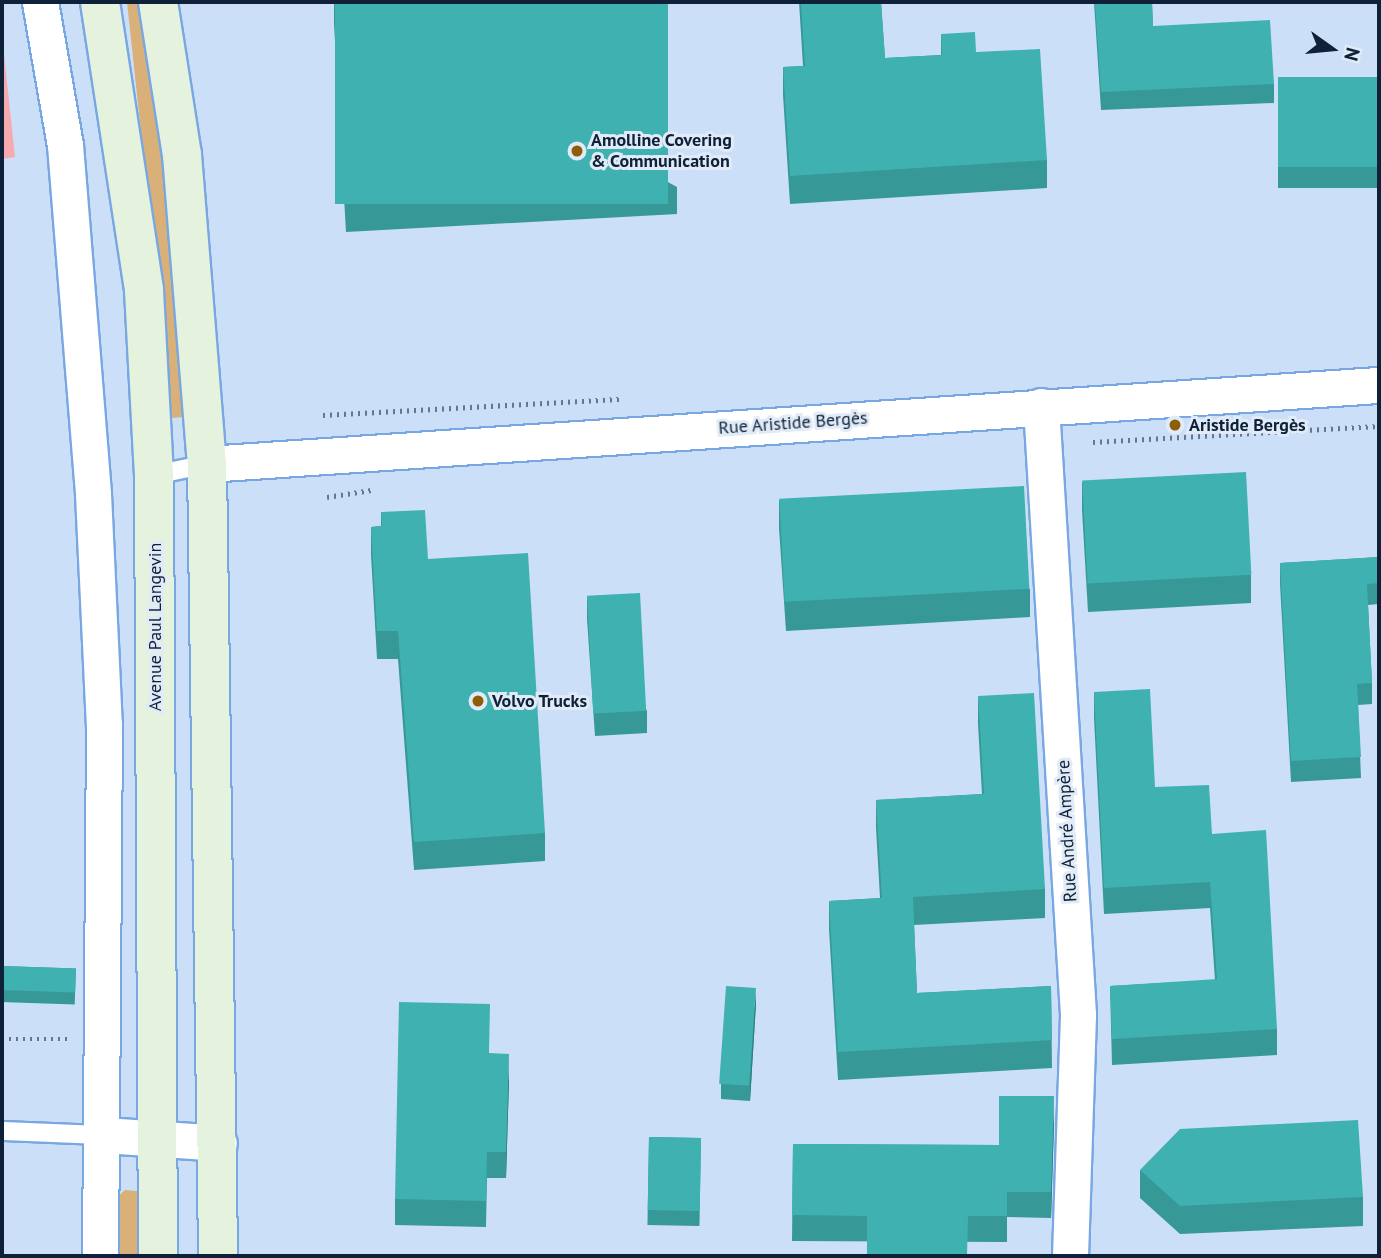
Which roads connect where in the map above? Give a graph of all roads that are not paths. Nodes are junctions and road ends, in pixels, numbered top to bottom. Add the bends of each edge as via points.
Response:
1 (40, 2) edge
2 (100, 2) edge
3 (158, 2) edge
4 (1379, 385) edge
5 (1041, 406) junction
6 (207, 464) junction
7 (154, 475) junction
8 (2, 1131) edge
9 (103, 1135) junction
10 (159, 1141) junction
11 (219, 1143) junction
12 (100, 1256) edge
13 (158, 1256) edge
14 (218, 1256) edge
15 (1070, 1256) edge

1 - 9 street via 65,145 93,494 104,725
2 - 7 main road, Avenue Paul Langevin via 144,291
3 - 6 main road via 182,155
4 - 5 street, Rue Aristide Bergès
5 - 6 street, Rue Aristide Bergès
5 - 15 street, Rue André Ampère via 1078,1015
6 - 7 lane
6 - 11 main road
7 - 10 main road, Avenue Paul Langevin
8 - 9 lane
9 - 10 street
9 - 12 street
10 - 11 street
10 - 13 main road, Avenue Paul Langevin
11 - 14 main road

